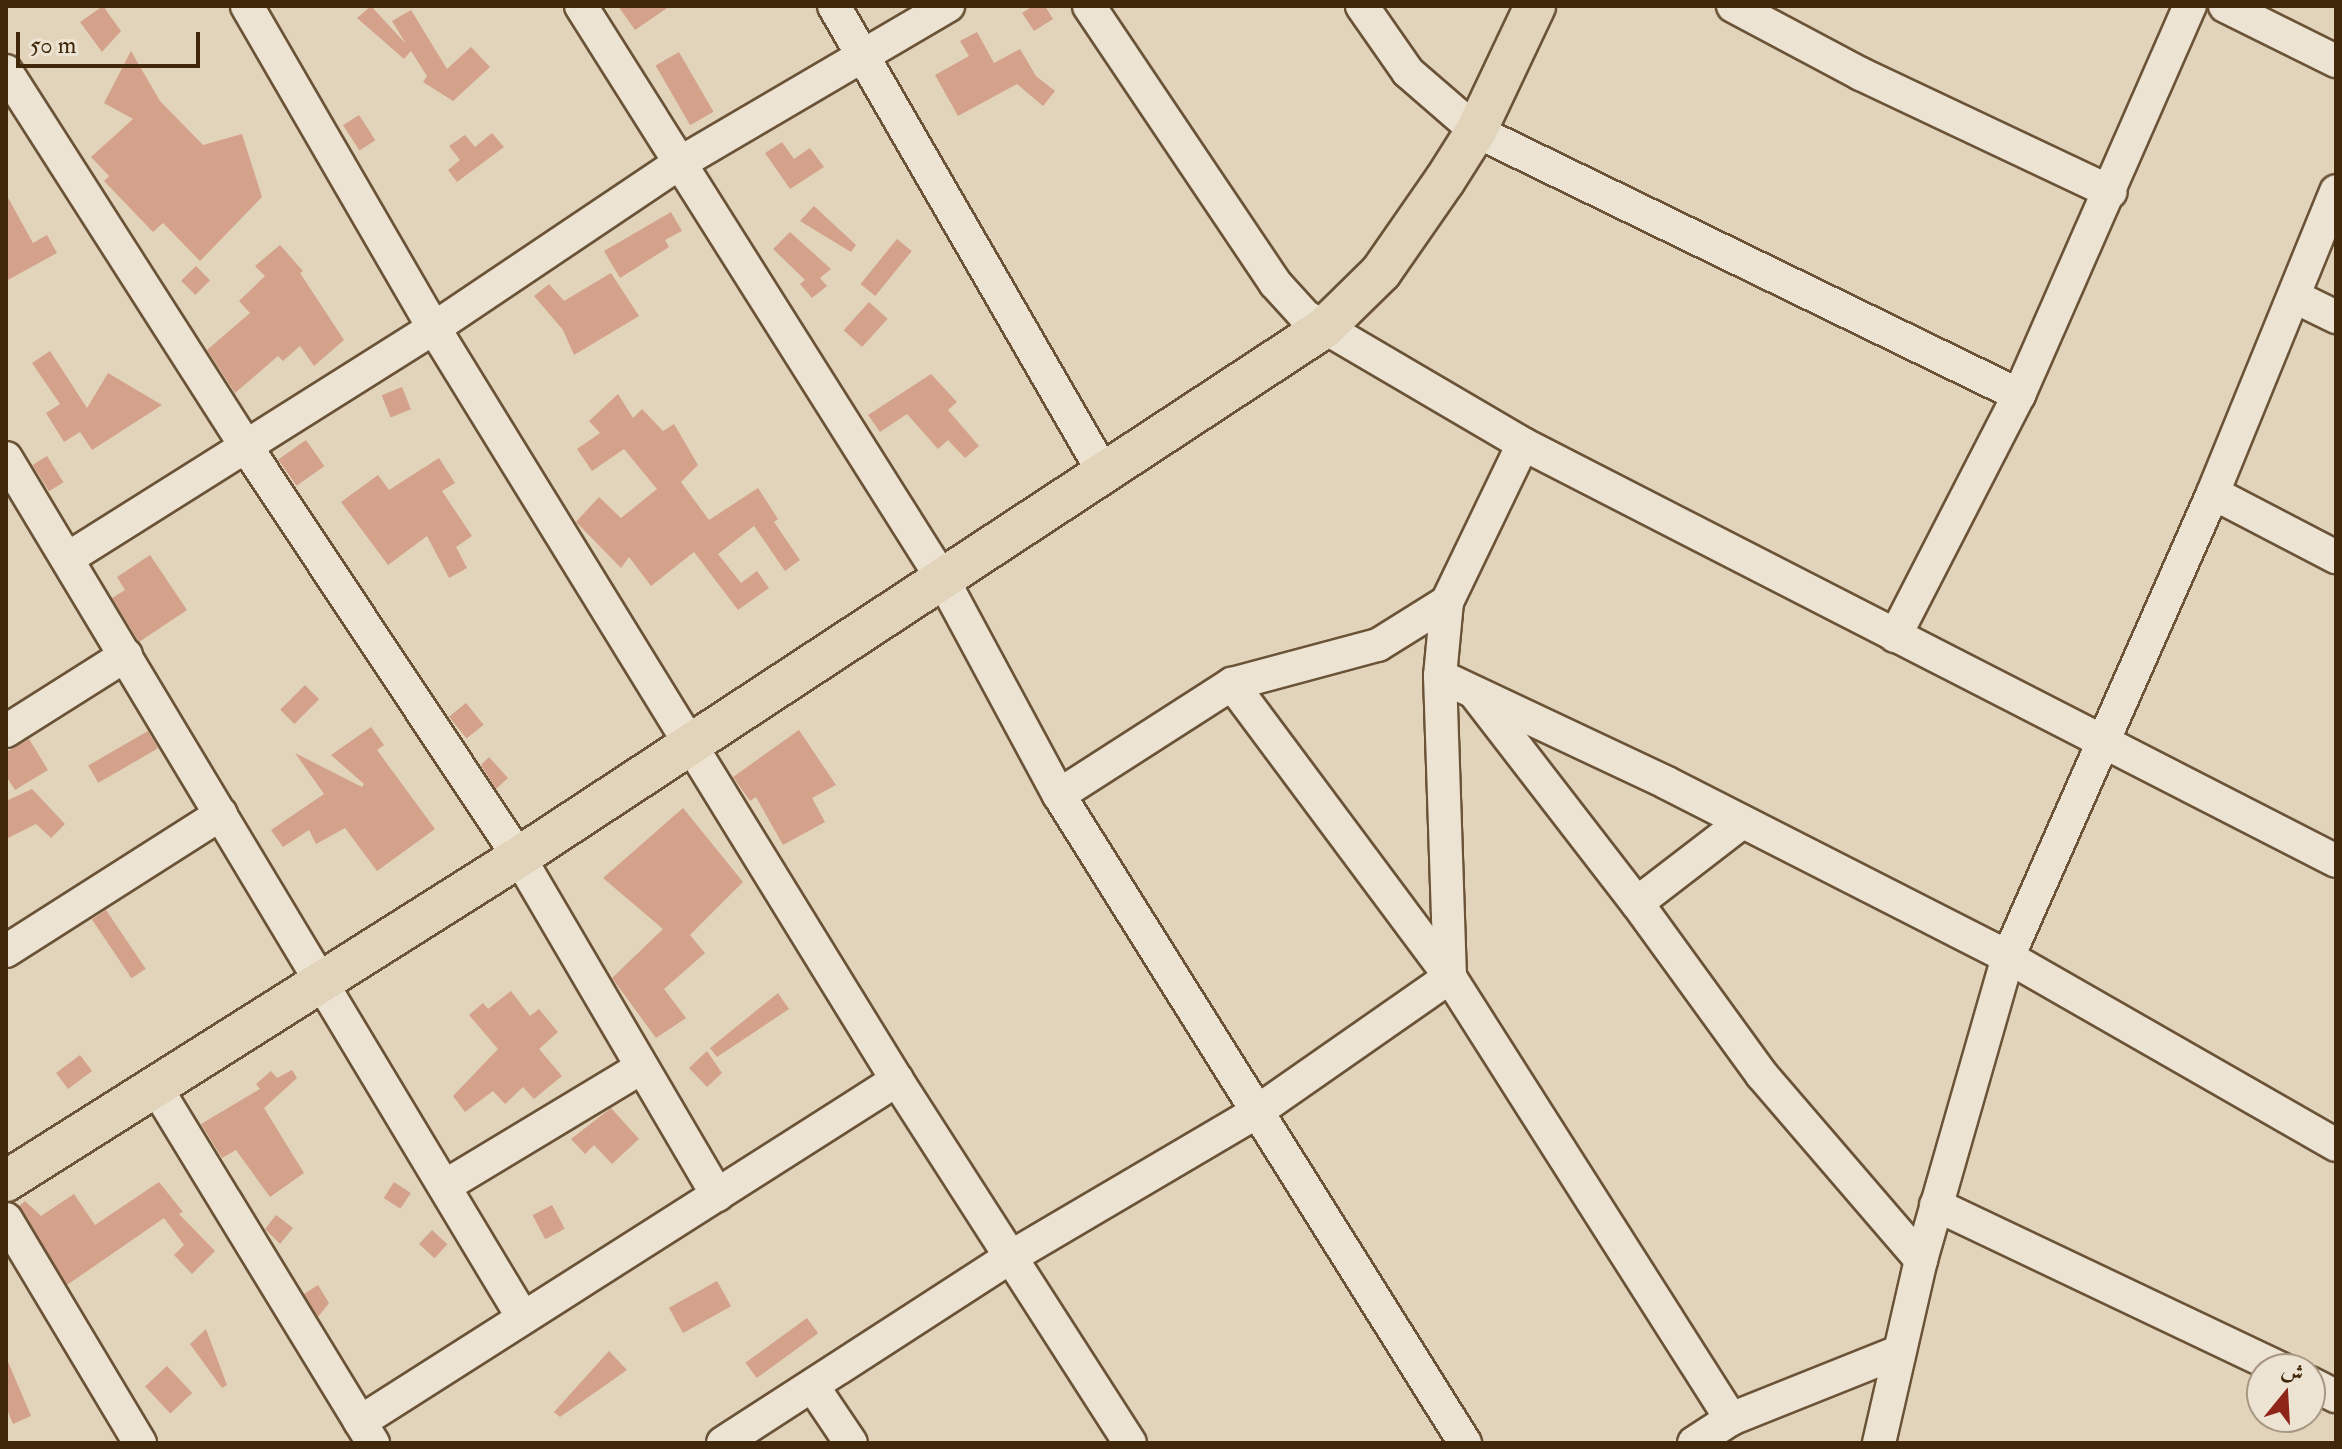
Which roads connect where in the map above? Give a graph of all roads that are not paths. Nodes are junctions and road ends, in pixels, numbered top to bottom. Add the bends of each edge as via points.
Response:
1 (247, 6) edge
2 (581, 6) edge
3 (834, 6) edge
4 (948, 6) edge
5 (1089, 6) edge
6 (1362, 6) edge
7 (1535, 6) edge
8 (1733, 6) edge
9 (2190, 6) edge
10 (2225, 6) edge
11 (864, 59) junction
12 (2336, 61) edge
13 (6, 71) edge
14 (1476, 131) junction
15 (680, 163) junction
16 (2336, 191) edge
17 (2111, 192) junction
18 (2295, 297) junction
19 (2336, 317) edge
20 (434, 328) junction
21 (1324, 328) junction
22 (2019, 395) junction
23 (1523, 444) junction
24 (247, 448) junction
25 (6, 458) edge
26 (1105, 475) junction
27 (2213, 493) junction
28 (70, 557) junction
29 (2336, 557) edge
30 (943, 580) junction
31 (1447, 602) junction
32 (1895, 636) junction
33 (126, 655) junction
34 (1440, 676) junction
35 (1232, 684) junction
36 (1471, 690) junction
37 (6, 731) edge
38 (694, 743) junction
39 (2105, 743) junction
40 (1059, 795) junction
41 (221, 814) junction
42 (1741, 823) junction
43 (519, 857) junction
44 (2336, 861) edge
45 (1637, 903) junction
46 (6, 951) edge
47 (2008, 957) junction
48 (1450, 977) junction
49 (324, 981) junction
50 (642, 1067) junction
51 (897, 1080) junction
52 (157, 1089) junction
53 (1255, 1113) junction
54 (2336, 1145) edge
55 (6, 1181) edge
56 (445, 1186) junction
57 (717, 1195) junction
58 (1936, 1205) junction
59 (6, 1219) edge
60 (1009, 1258) junction
61 (1921, 1260) junction
62 (522, 1316) junction
63 (1896, 1353) junction
64 (2247, 1353) edge
65 (814, 1388) junction
66 (1731, 1419) junction
67 (367, 1432) edge
68 (1891, 1439) edge
69 (140, 1443) edge
70 (723, 1443) edge
71 (851, 1443) edge
72 (1130, 1443) edge
73 (1465, 1443) edge
74 (1694, 1443) edge

1 - 20 street
2 - 15 street
3 - 11 street
4 - 11 street
5 - 21 street via 1275,283 1305,316
6 - 14 street via 1408,72
7 - 14 main road
8 - 17 street via 1861,74
9 - 17 street
10 - 12 street
11 - 15 street
11 - 26 street
13 - 24 street
14 - 21 main road via 1381,272
14 - 22 street
15 - 20 street
15 - 30 street
16 - 18 street
17 - 22 street
18 - 19 street
18 - 27 street
20 - 24 street
20 - 38 street
21 - 23 street
21 - 26 main road
22 - 32 street
23 - 31 street
23 - 32 street
24 - 28 street
24 - 43 street
25 - 28 street
26 - 30 main road
27 - 29 street
27 - 39 street
28 - 33 street
30 - 38 main road
30 - 40 street
31 - 34 street
31 - 35 street via 1378,645
32 - 39 street
33 - 37 street
33 - 41 street
34 - 36 street
34 - 48 street
35 - 40 street
35 - 48 street
36 - 42 street
36 - 45 street
38 - 43 main road
38 - 51 street
39 - 44 street
39 - 47 street
40 - 53 street
41 - 46 street
41 - 49 street
42 - 45 street
42 - 47 street
43 - 49 main road
43 - 50 street
45 - 61 street via 1762,1075
47 - 54 street
47 - 58 street
48 - 53 street
48 - 66 street
49 - 52 main road
49 - 56 street
50 - 56 street
50 - 57 street
51 - 57 street
51 - 60 street
52 - 55 main road
52 - 67 street
53 - 60 street
53 - 73 street
56 - 62 street
57 - 62 street
58 - 61 street
58 - 64 street
59 - 69 street
60 - 65 street
60 - 72 street
61 - 63 street
62 - 67 street
63 - 66 street
63 - 68 street
65 - 70 street
65 - 71 street
66 - 74 street

